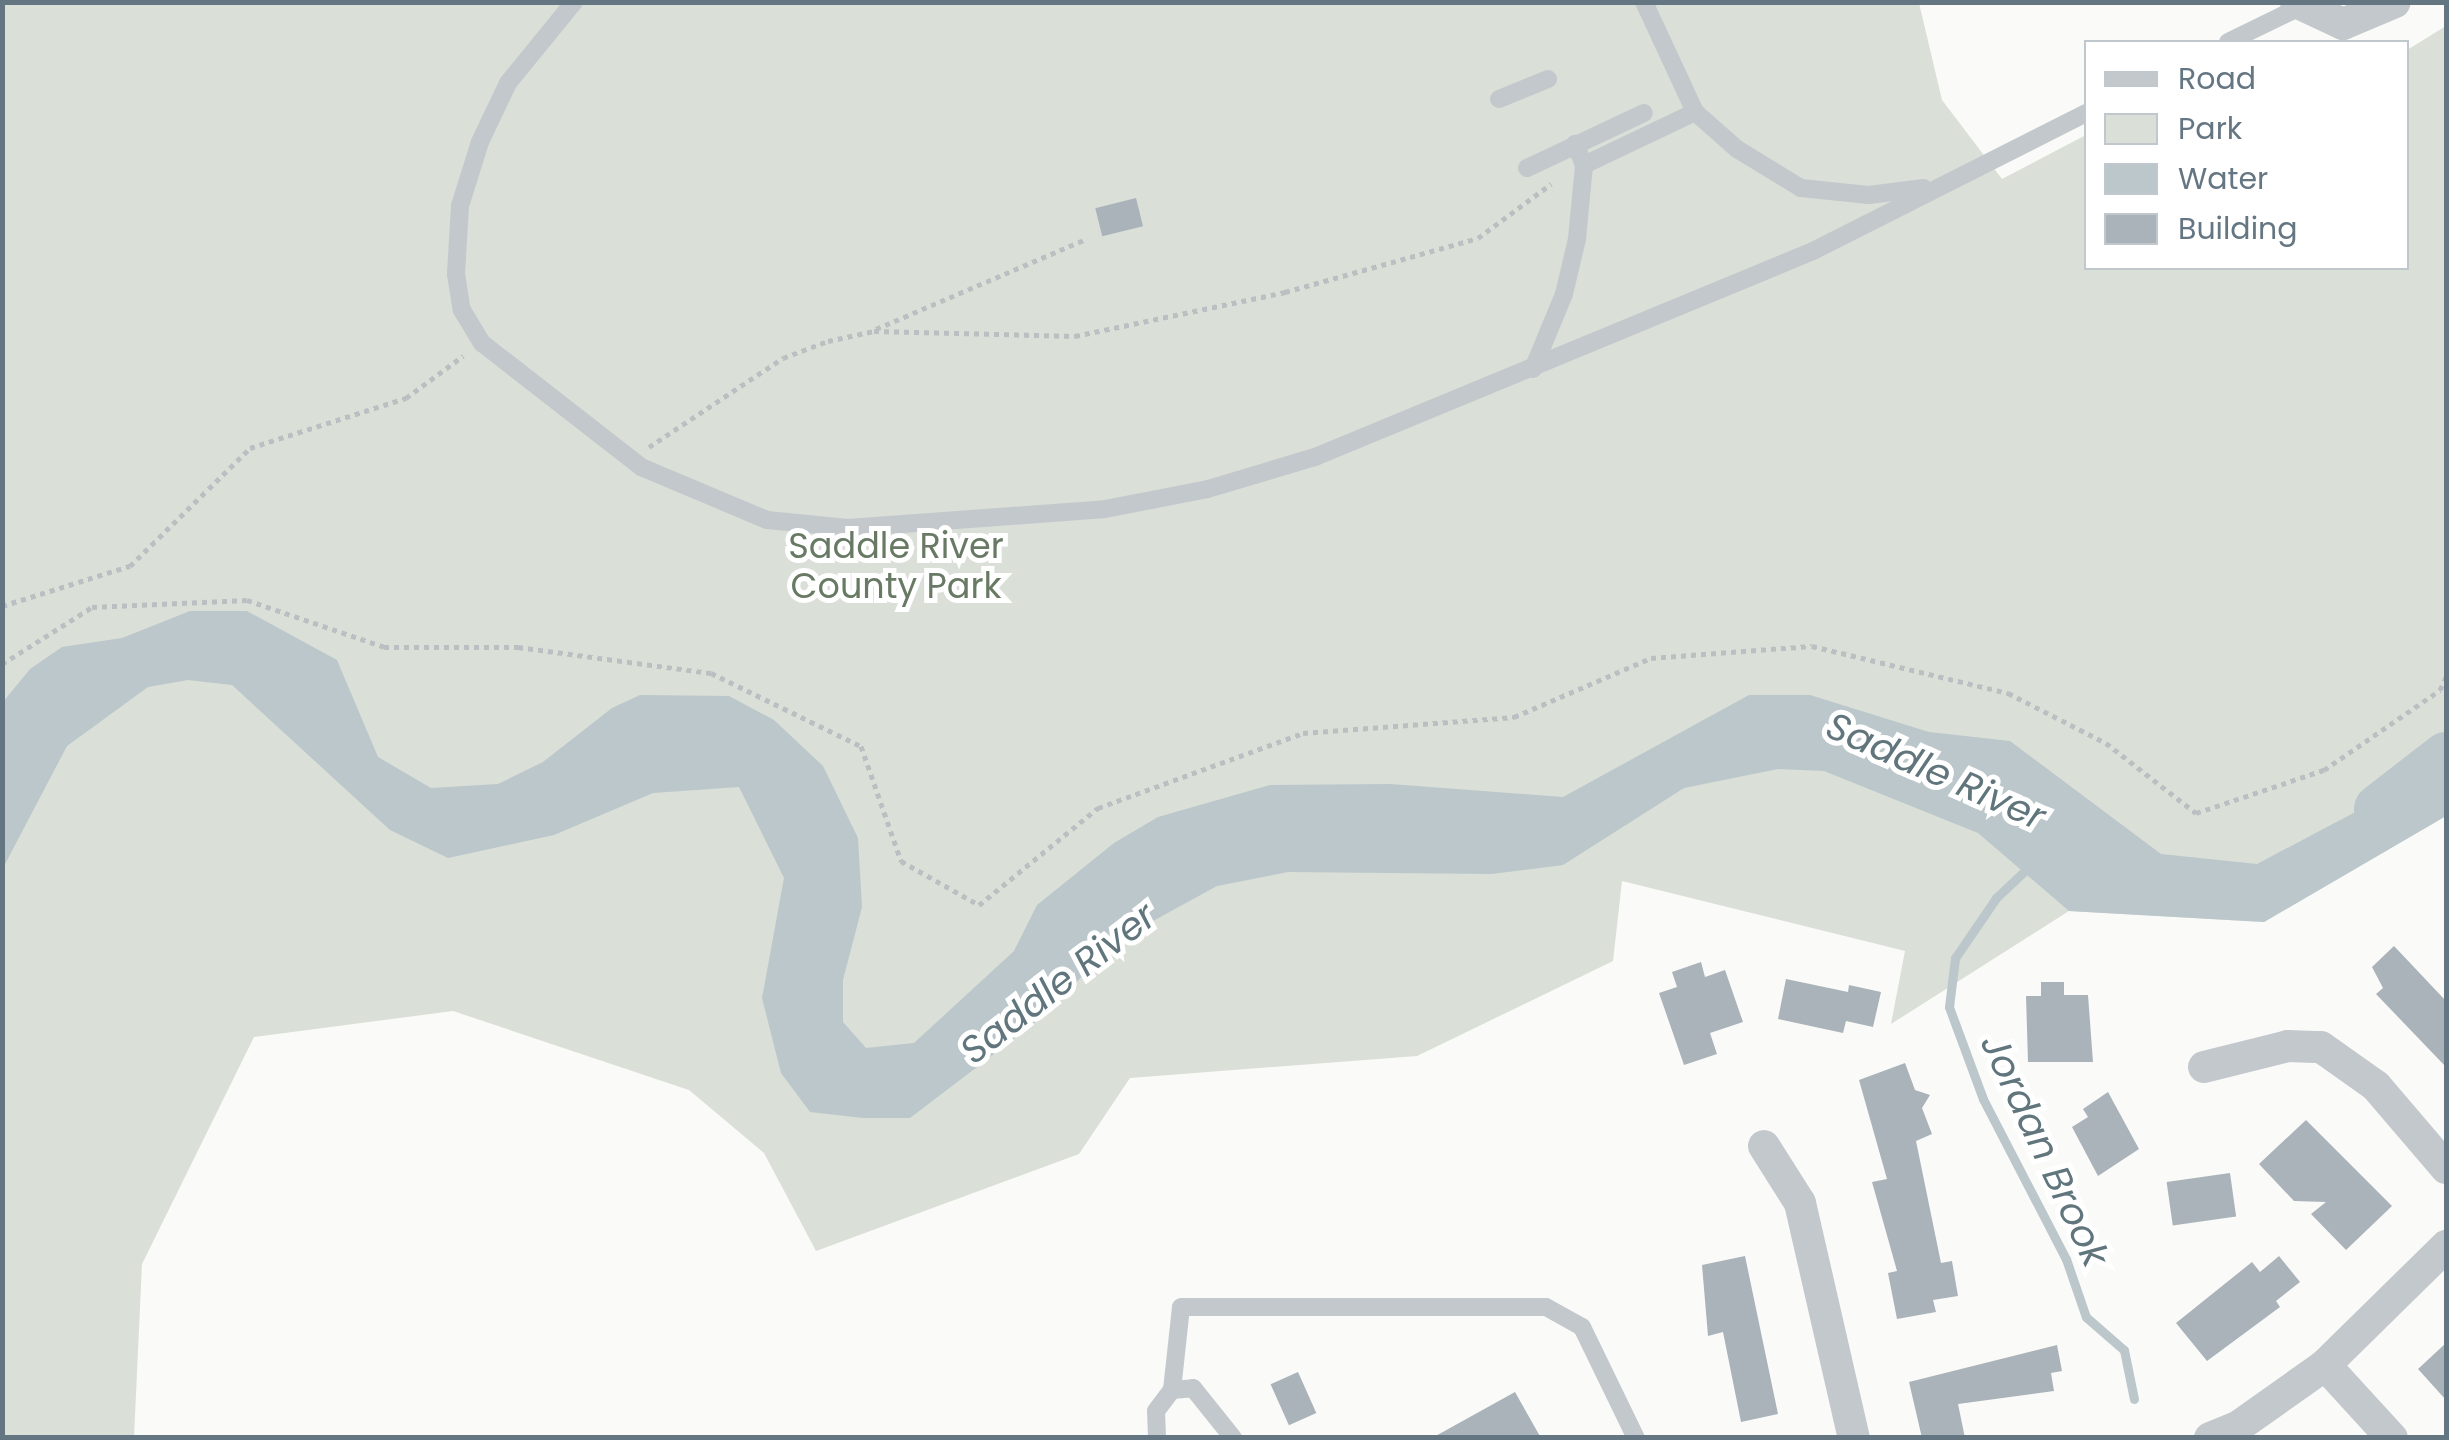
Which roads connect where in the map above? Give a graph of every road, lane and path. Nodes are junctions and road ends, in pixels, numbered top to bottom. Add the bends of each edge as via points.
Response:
1 (574, 2) edge
2 (1644, 2) edge
3 (2395, 2) edge
4 (2297, 5) edge
5 (2232, 40) edge
6 (1548, 79) dead end
7 (1500, 99) dead end
8 (1695, 112) junction
9 (2084, 113) edge
10 (1644, 114) dead end
11 (1576, 144) junction
12 (1584, 166) junction
13 (1527, 168) dead end
14 (1939, 186) junction
15 (1086, 239) dead end
16 (874, 331) junction
17 (482, 343) junction
18 (1533, 368) junction
19 (629, 459) junction
20 (2, 606) edge
21 (2, 664) edge
22 (2446, 677) edge
23 (2204, 1068) dead end
24 (1764, 1146) dead end
25 (2446, 1168) edge
26 (2446, 1246) edge
27 (2325, 1365) junction
28 (1172, 1390) junction
29 (1156, 1438) edge
30 (1233, 1438) edge
31 (1636, 1438) edge
32 (1854, 1438) edge
33 (2210, 1438) edge
34 (2392, 1438) edge

1 - 17 lane via 508,83 460,206 456,274 462,310
2 - 8 lane
3 - 4 street via 2343,24
4 - 5 lane
6 - 7 lane
8 - 12 lane
8 - 14 lane via 1737,149 1801,188 1869,195
9 - 14 lane
10 - 11 lane
11 - 12 lane
11 - 13 lane
12 - 16 path via 1517,204 1478,238 1356,276 1075,336
12 - 18 lane via 1564,294
14 - 18 lane via 1813,251
15 - 16 path
16 - 19 path via 783,358
17 - 19 lane
17 - 20 path via 406,398 250,448 130,566
18 - 19 lane via 1316,457 1208,490 1105,509 848,528 768,520 707,499
21 - 22 path via 92,607 247,600 384,646 518,646 711,673 861,746 901,861 979,906 1098,808 1304,733 1514,717 1651,658 1812,646 2008,693 2106,743 2196,813 2324,770 2440,690
23 - 25 street via 2288,1046 2320,1047 2376,1086
24 - 32 street via 1800,1203
26 - 27 street
27 - 33 street via 2240,1426
27 - 34 street
28 - 29 lane via 1156,1410
28 - 30 lane via 1193,1388
28 - 31 lane via 1181,1307 1546,1307 1582,1326

